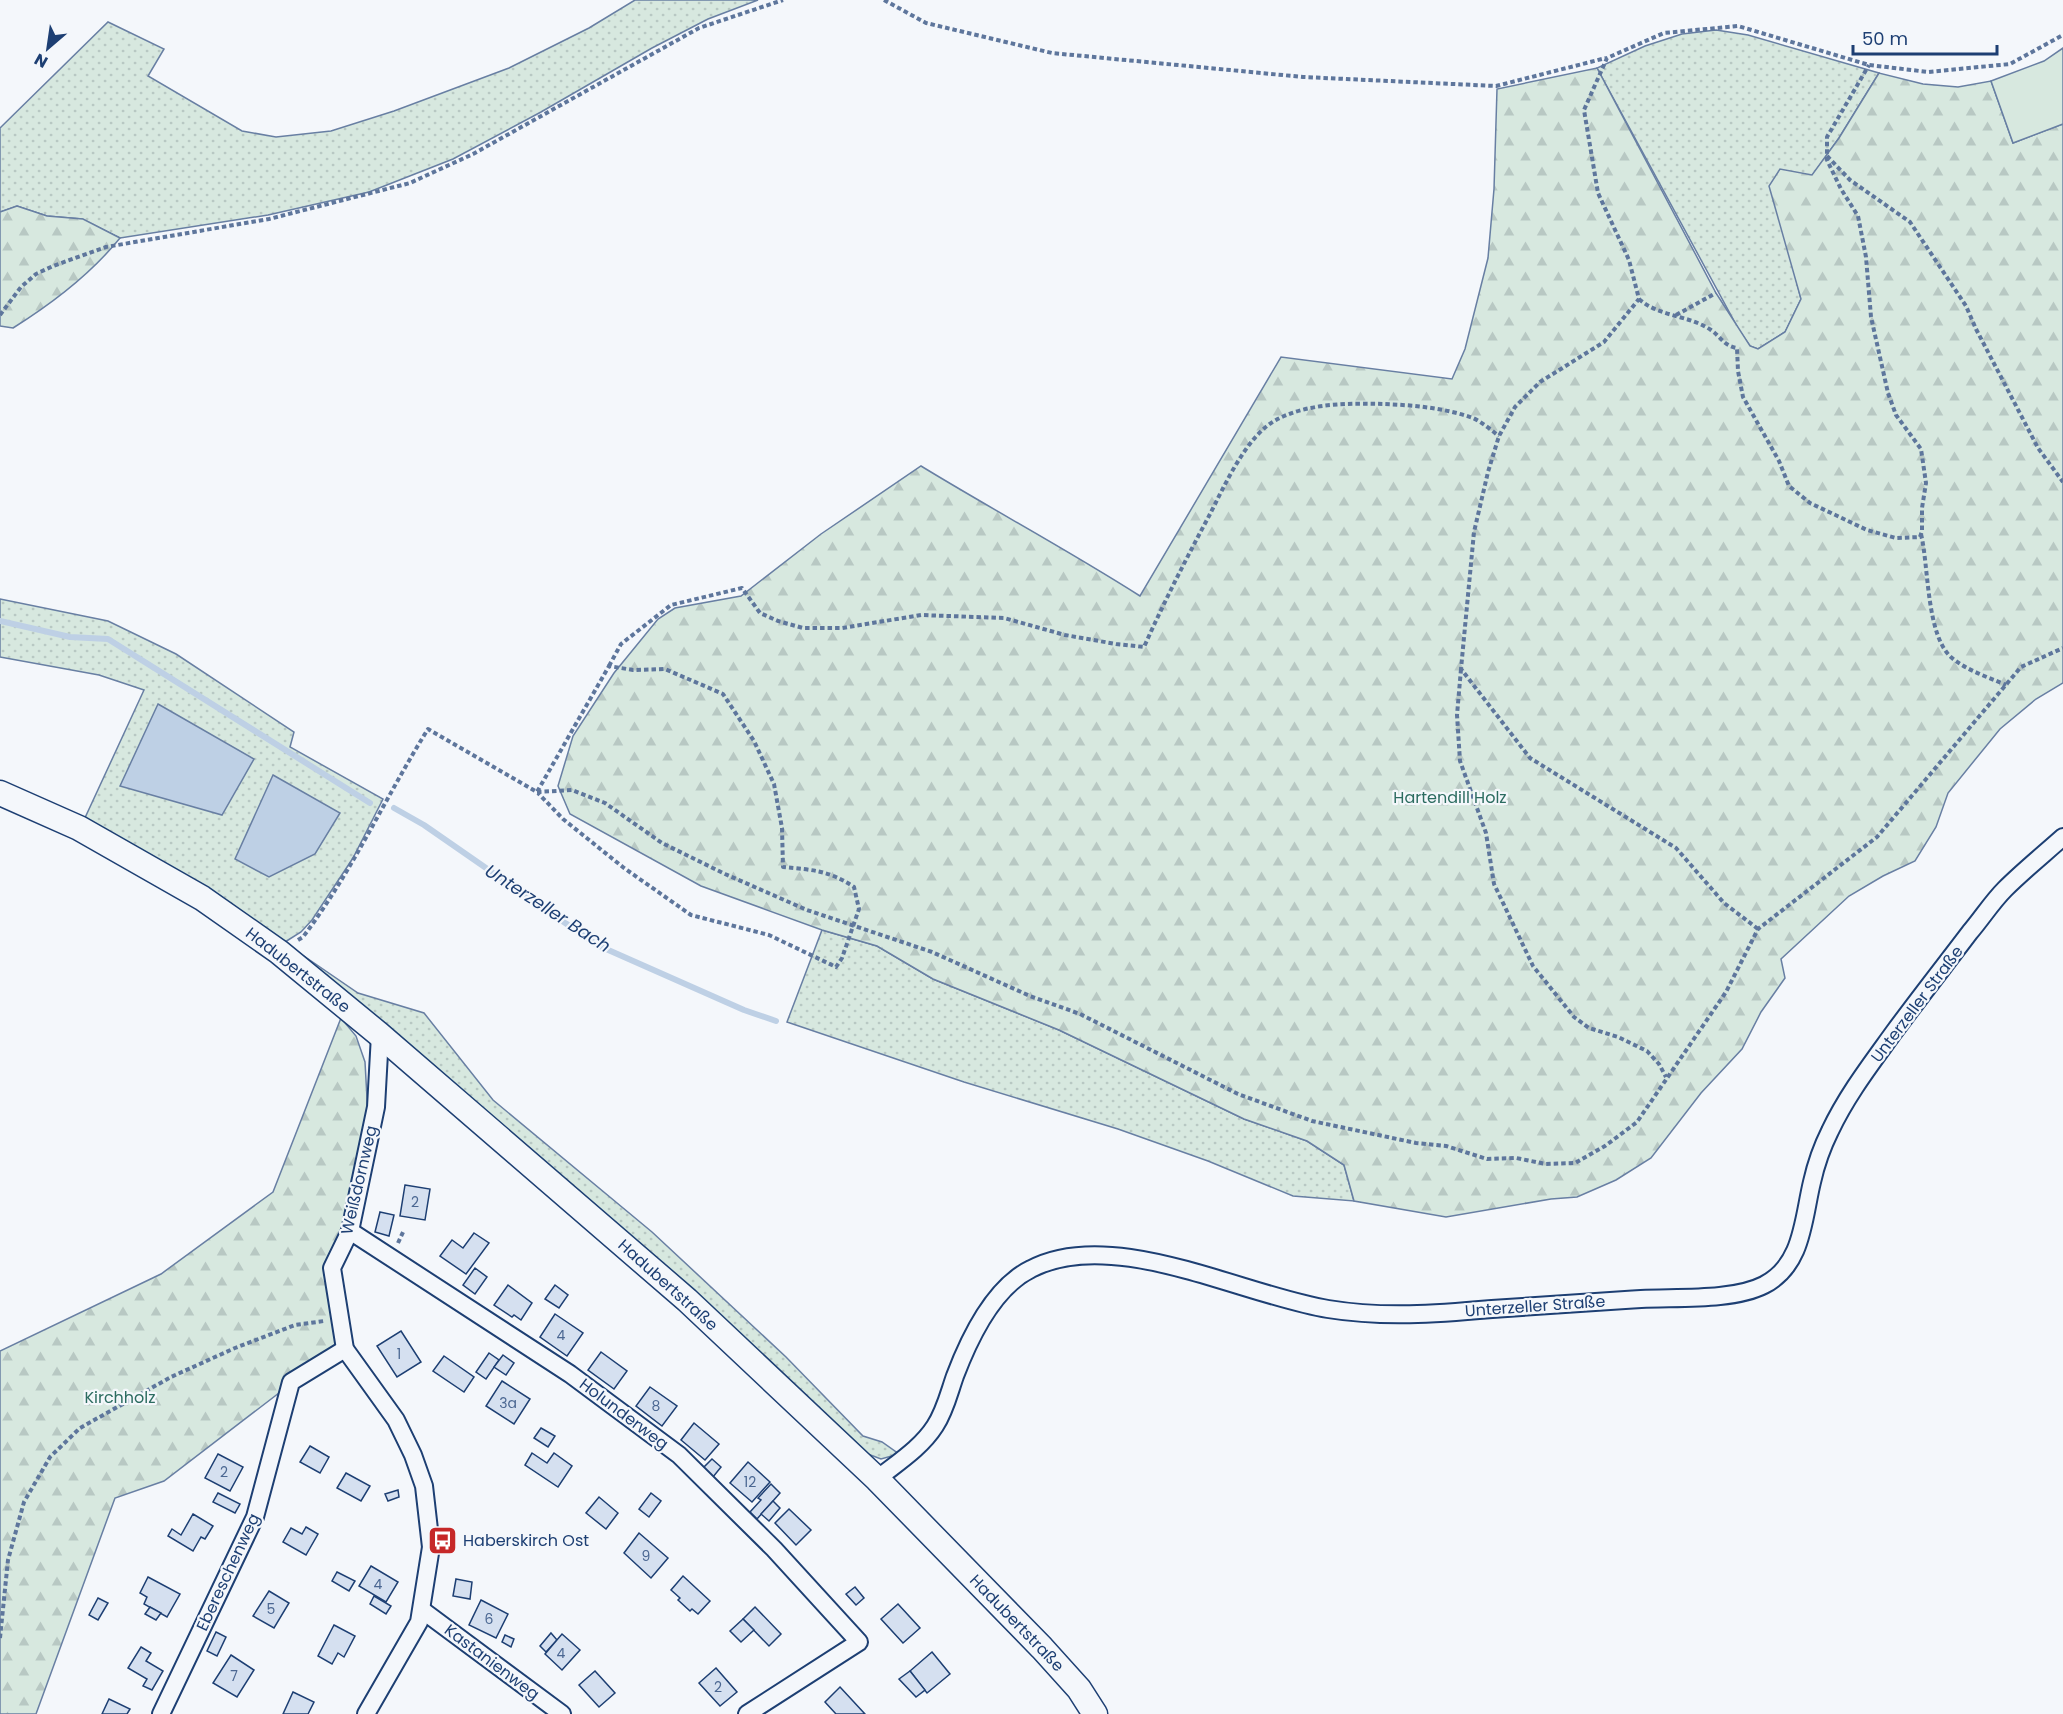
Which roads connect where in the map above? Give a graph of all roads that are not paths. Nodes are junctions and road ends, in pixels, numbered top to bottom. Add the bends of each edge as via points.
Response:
1 (0, 793) edge
2 (2063, 837) edge
3 (381, 1035) junction
4 (350, 1231) junction
5 (345, 1349) junction
6 (877, 1479) junction
7 (422, 1610) junction
8 (161, 1714) edge
9 (366, 1714) edge
10 (562, 1714) edge
11 (747, 1714) edge
12 (1095, 1714) edge

1 - 3 street, Hadubertstraße via 79,828 202,898 279,952
2 - 6 street, Unterzeller Straße via 2003,891 1843,1104 1820,1152 1798,1247 1767,1284 1732,1295 1424,1315 1369,1314 1286,1300 1126,1257 1063,1257 1026,1271 989,1308 934,1429
3 - 4 street, Weißdornweg via 376,1107
3 - 6 street, Hadubertstraße via 687,1300
4 - 5 street, Weißdornweg via 332,1268
4 - 11 street, Holunderweg via 570,1374 679,1455 774,1549 859,1642
5 - 7 street, Weißdornweg via 396,1420 424,1486 431,1547
5 - 8 street, Ebereschenweg via 291,1382 255,1517
6 - 12 street, Hadubertstraße via 1042,1648 1079,1689
7 - 9 street, Weißdornweg via 420,1622
7 - 10 street, Kastanienweg

